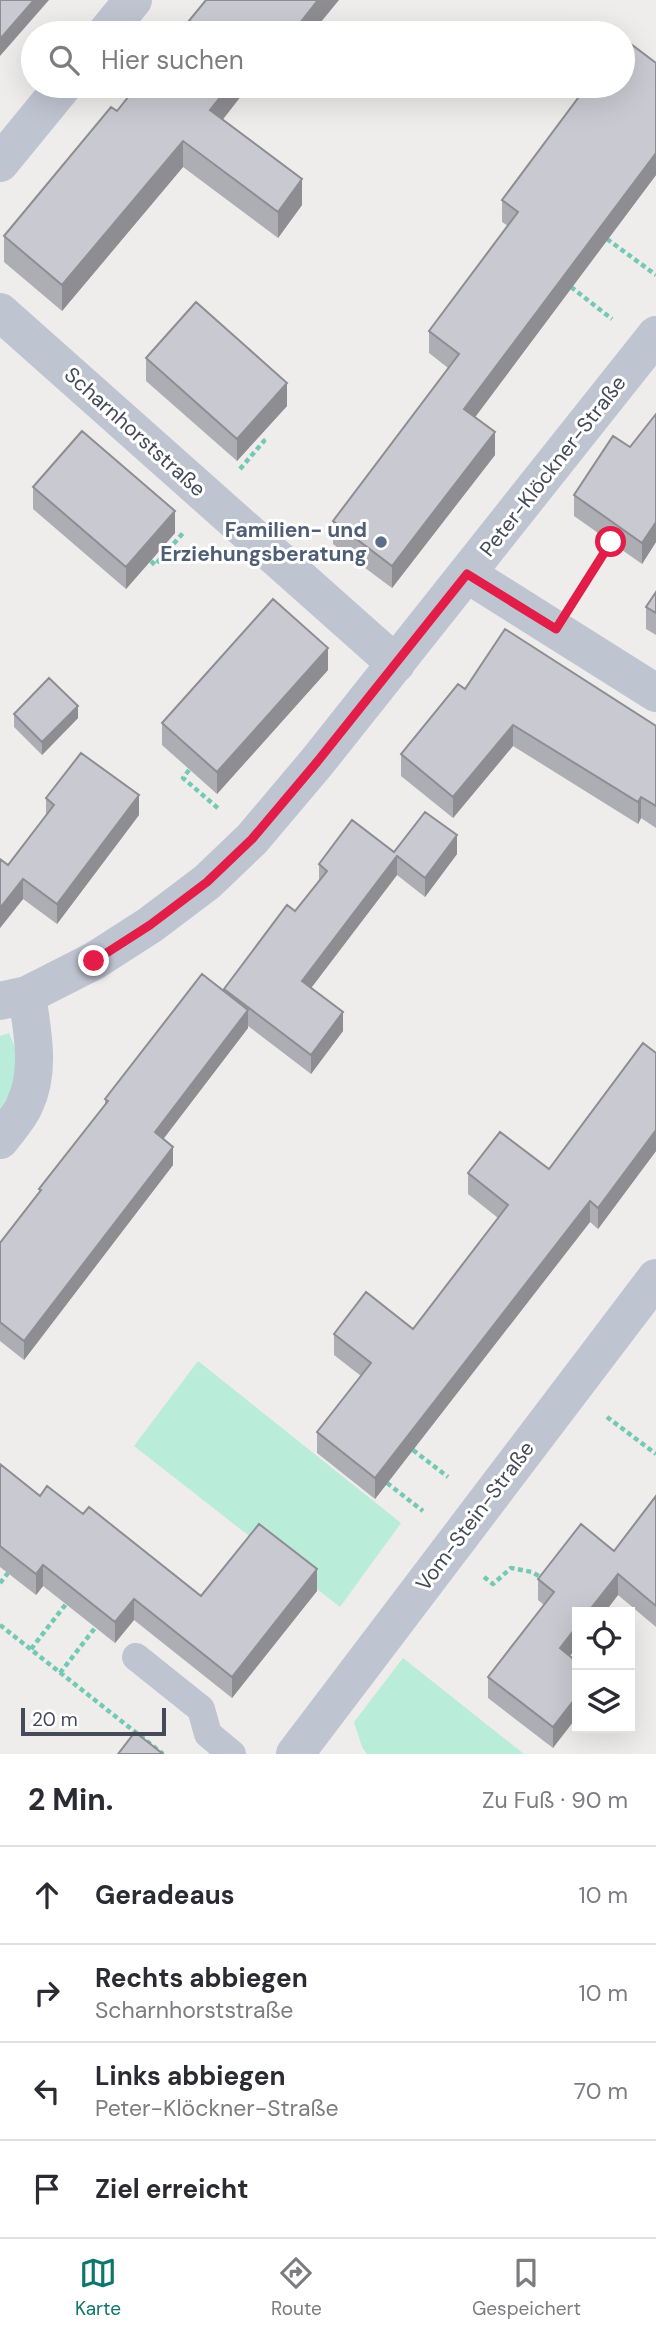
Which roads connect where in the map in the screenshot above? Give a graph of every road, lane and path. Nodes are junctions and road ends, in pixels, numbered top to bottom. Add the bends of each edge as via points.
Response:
1 (133, 0) edge
2 (116, 21) edge
3 (53, 98) edge
4 (0, 163) edge
5 (607, 239) edge
6 (656, 275) edge
7 (0, 312) edge
8 (656, 335) edge
9 (611, 542) edge
10 (467, 574) junction
11 (556, 629) junction
12 (396, 664) junction
13 (656, 693) edge
14 (189, 770) edge
15 (252, 839) junction
16 (14, 998) edge
17 (0, 1140) edge
18 (656, 1278) edge
19 (571, 1390) junction
20 (413, 1450) edge
21 (656, 1454) edge
22 (449, 1478) dead end
23 (387, 1483) edge
24 (424, 1511) dead end
25 (450, 1549) junction
26 (8, 1573) edge
27 (0, 1583) edge
28 (551, 1583) edge
29 (66, 1604) edge
30 (0, 1625) edge
31 (95, 1628) edge
32 (31, 1649) junction
33 (136, 1657) dead end
34 (60, 1673) junction
35 (140, 1736) junction
36 (132, 1745) edge
37 (163, 1754) edge
38 (232, 1754) edge
39 (295, 1754) edge

1 - 2 street
3 - 4 street
5 - 6 path
7 - 12 street, Scharnhorststraße
8 - 10 street, Peter-Klöckner-Straße
9 - 11 path
10 - 11 street
10 - 12 street, Peter-Klöckner-Straße
11 - 13 street
12 - 15 street, Peter-Klöckner-Straße
14 - 15 path via 183,778
15 - 16 street, Peter-Klöckner-Straße via 207,882 150,925 94,961
16 - 17 street, Peter-Klöckner-Straße via 35,1045 25,1106
18 - 19 street, Vom-Stein-Straße
19 - 21 path
19 - 25 street, Vom-Stein-Straße
20 - 22 path
23 - 24 path
25 - 28 path via 493,1584 511,1568 532,1572
25 - 39 street, Vom-Stein-Straße
26 - 27 path
29 - 32 path
30 - 32 path
31 - 34 path
32 - 34 path
33 - 38 lane via 201,1709 208,1734
34 - 35 path
35 - 36 path
35 - 37 path

